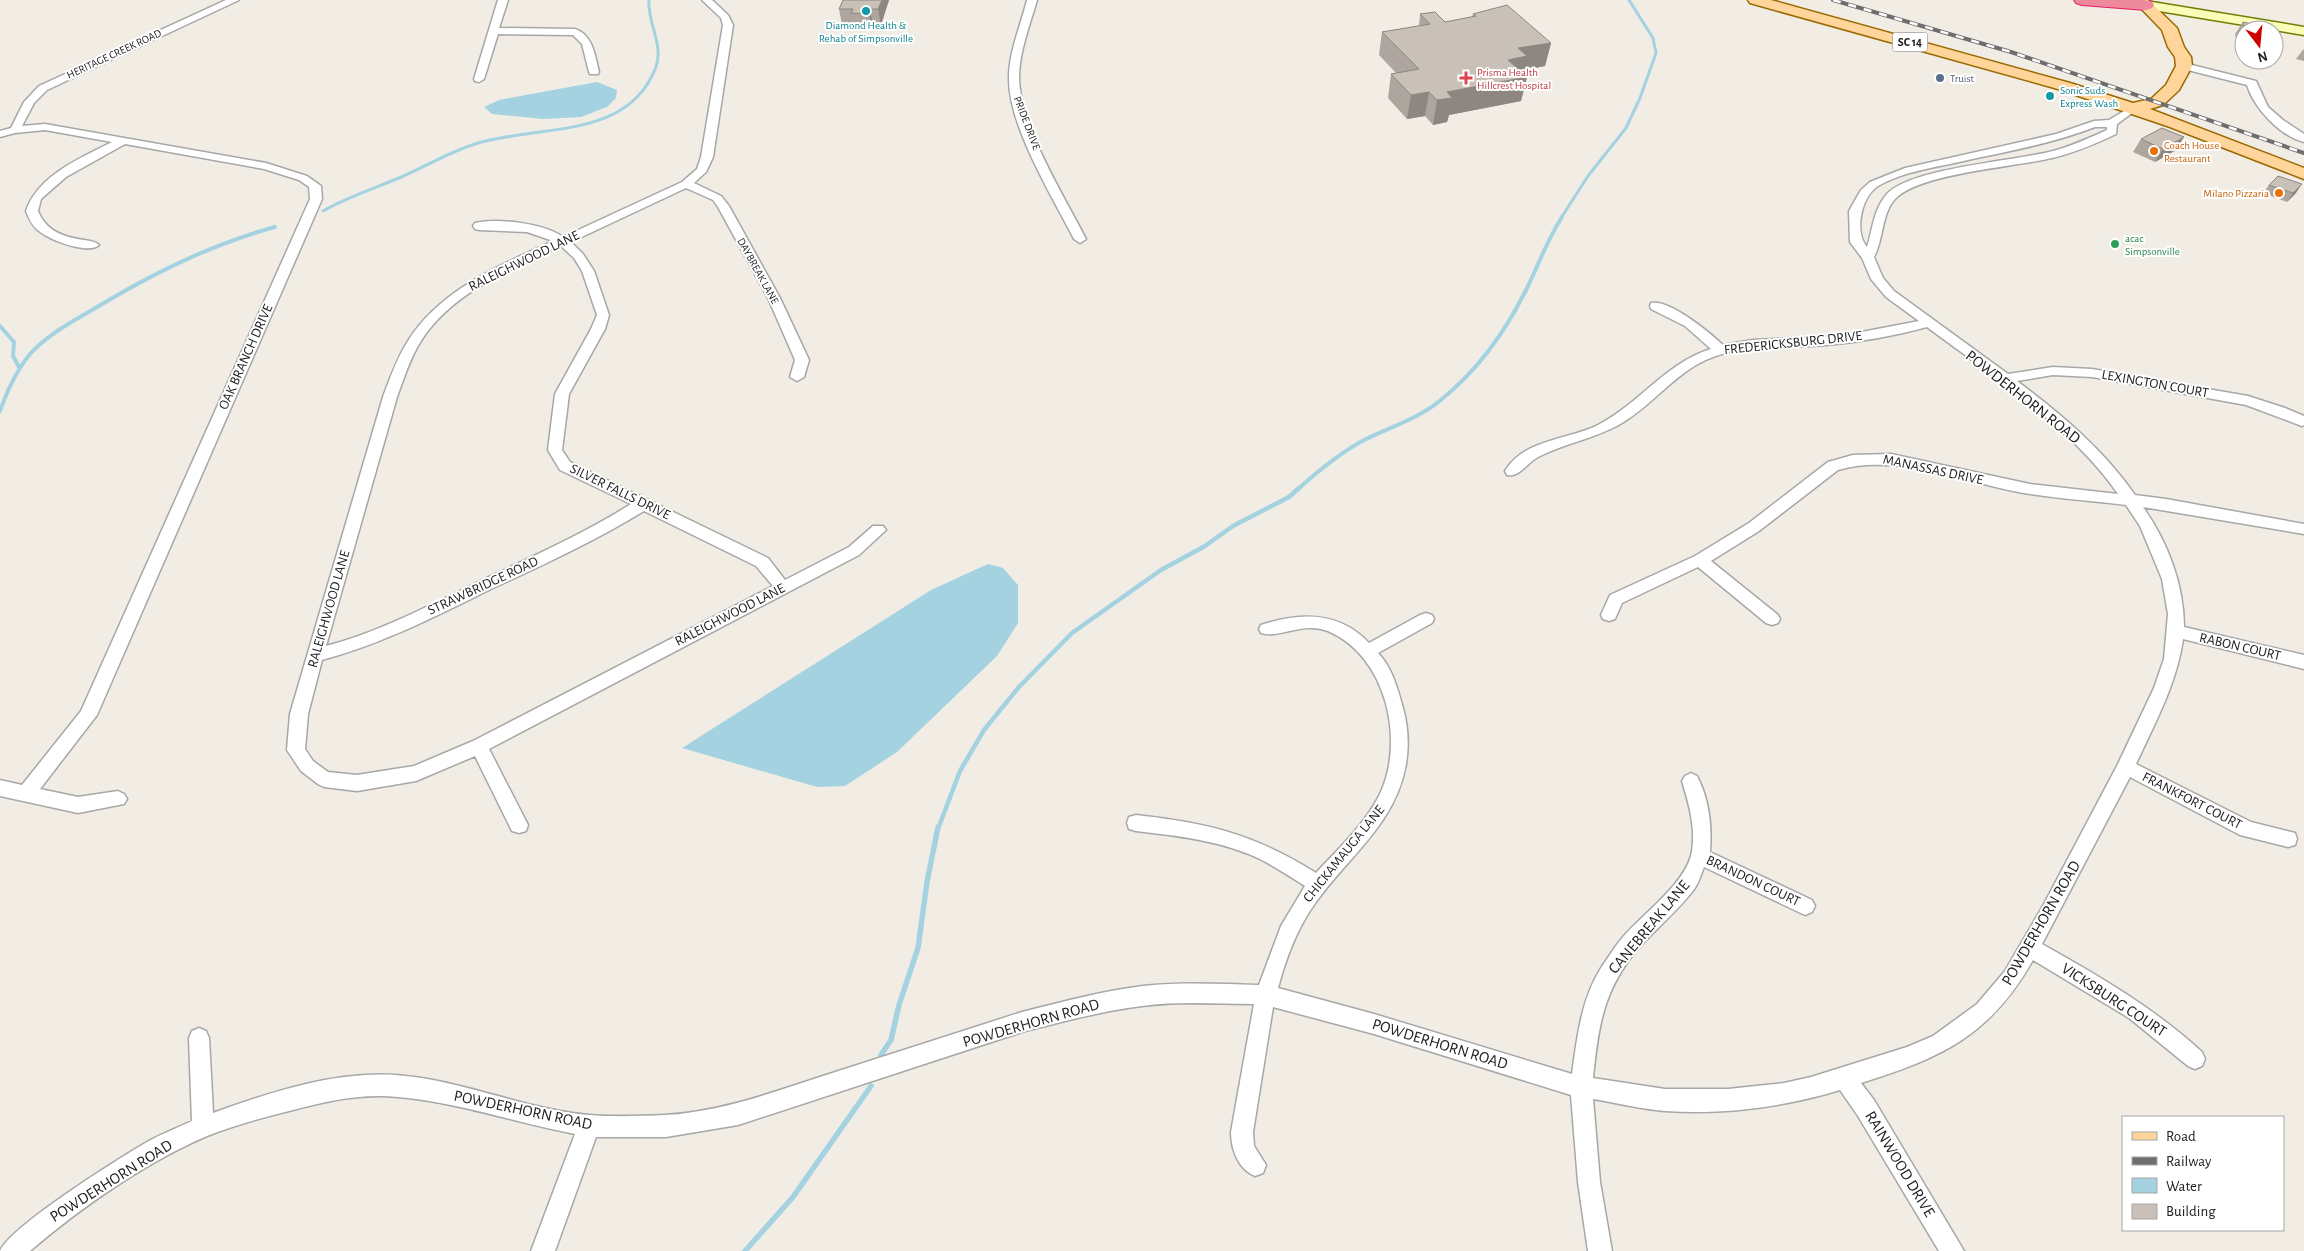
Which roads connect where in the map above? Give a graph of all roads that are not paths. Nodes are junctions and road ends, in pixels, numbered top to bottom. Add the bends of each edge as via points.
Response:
1 (234, 0) edge
2 (504, 0) edge
3 (707, 0) edge
4 (1032, 0) edge
5 (1755, 0) edge
6 (2082, 0) edge
7 (2143, 3) edge
8 (495, 31) junction
9 (2304, 32) edge
10 (2176, 47) junction
11 (2184, 66) junction
12 (594, 72) dead end
13 (479, 79) dead end
14 (2134, 108) junction
15 (2112, 123) junction
16 (15, 130) junction
17 (0, 134) edge
18 (2304, 139) edge
19 (123, 141) junction
20 (2304, 174) edge
21 (686, 184) junction
22 (479, 226) dead end
23 (1080, 239) dead end
24 (564, 241) junction
25 (93, 245) dead end
26 (1868, 257) junction
27 (1656, 306) dead end
28 (1928, 323) junction
29 (1721, 350) junction
30 (798, 377) dead end
31 (2005, 379) junction
32 (2302, 420) dead end
33 (1512, 471) dead end
34 (2131, 501) junction
35 (643, 504) junction
36 (2304, 528) edge
37 (878, 530) dead end
38 (1700, 560) junction
39 (783, 588) junction
40 (1609, 615) dead end
41 (1426, 619) dead end
42 (1772, 619) dead end
43 (1267, 629) dead end
44 (2176, 631) junction
45 (1368, 651) junction
46 (315, 654) junction
47 (2304, 662) edge
48 (479, 746) junction
49 (2126, 767) junction
50 (1691, 781) dead end
51 (0, 788) edge
52 (25, 795) junction
53 (118, 799) dead end
54 (1136, 823) dead end
55 (519, 825) dead end
56 (2288, 839) dead end
57 (1700, 856) junction
58 (1318, 884) junction
59 (1805, 906) dead end
60 (2029, 947) junction
61 (1266, 994) junction
62 (199, 1038) dead end
63 (2195, 1059) dead end
64 (1844, 1078) junction
65 (1581, 1087) junction
66 (589, 1126) junction
67 (203, 1127) junction
68 (1255, 1164) dead end
69 (12, 1251) edge
70 (543, 1251) edge
71 (1600, 1251) edge
72 (1952, 1251) edge

1 - 16 street, HERITAGE CREEK ROAD via 43,88 25,106
2 - 8 street
3 - 21 street, RALEIGHWOOD LANE via 725,17 728,25 707,157 702,170
4 - 23 street, PRIDE DRIVE via 1015,73 1016,98
5 - 14 main road, SC 14
6 - 7 highway
7 - 9 street
7 - 10 main road via 2169,28
8 - 12 street via 576,32 587,42
8 - 13 street
10 - 11 main road
10 - 14 main road via 2166,70
11 - 14 main road via 2172,87 2157,102
11 - 18 street via 2252,82 2262,108
14 - 15 street, POWDERHORN ROAD
14 - 20 main road, SC 14
15 - 26 street, POWDERHORN ROAD via 2112,132 2052,155 1934,178 1901,188 1879,214 1875,246
15 - 26 street, POWDERHORN ROAD via 2094,124 2059,137 1909,170 1880,181 1866,192 1855,211 1856,242
16 - 17 street
16 - 19 street, OAK BRANCH DRIVE via 45,127
19 - 25 street via 49,183 32,206 33,218 43,229 59,239
19 - 52 street, OAK BRANCH DRIVE via 266,166 303,178 315,186 316,198 88,715
21 - 24 street, RALEIGHWOOD LANE
21 - 30 street, DAYBREAK LANE via 717,198 723,206 774,298 802,360
22 - 24 street via 531,228
24 - 35 street, SILVER FALLS DRIVE via 579,256 589,273 603,315 562,394 555,450 565,466
24 - 46 street, RALEIGHWOOD LANE via 465,290 440,310 418,335 403,361 390,397
26 - 28 street, POWDERHORN ROAD via 1883,287
27 - 29 street via 1690,323
28 - 29 street, FREDERICKSBURG DRIVE via 1842,339
28 - 31 street, POWDERHORN ROAD
29 - 33 street, FREDERICKSBURG DRIVE via 1696,359 1620,418 1581,437 1530,454
31 - 32 street, LEXINGTON COURT via 2053,371 2092,373 2248,401
31 - 34 street, POWDERHORN ROAD via 2085,445 2114,476
34 - 36 street, MANASSAS DRIVE
34 - 38 street, MANASSAS DRIVE via 2030,490 1891,459 1854,460 1833,466 1754,527
34 - 44 street, POWDERHORN ROAD via 2147,524 2164,560 2176,614
35 - 39 street, SILVER FALLS DRIVE via 762,562
35 - 46 street, STRAWBRIDGE ROAD via 596,533 444,605 357,641
37 - 39 street, RALEIGHWOOD LANE via 854,552
38 - 40 street, MANASSAS DRIVE via 1616,599
38 - 42 street
39 - 48 street, RALEIGHWOOD LANE
41 - 45 street
43 - 45 street, CHICKAMAUGA LANE via 1298,621 1316,622 1347,633
44 - 47 street, RABON COURT
44 - 49 street, POWDERHORN ROAD via 2172,659 2162,688
45 - 58 street, CHICKAMAUGA LANE via 1395,700 1400,729 1399,760 1394,783 1384,804
46 - 48 street, RALEIGHWOOD LANE via 300,714 296,750 307,766 324,779 357,783 416,773
48 - 55 street
49 - 56 street, FRANKFORT COURT via 2247,829
49 - 60 street, POWDERHORN ROAD
50 - 57 street, CANEBREAK LANE via 1699,807
51 - 52 street
52 - 53 street via 78,805
54 - 58 street via 1232,840 1270,855
57 - 59 street, BRANDON COURT
57 - 65 street, CANEBREAK LANE via 1688,882 1629,945 1608,975 1592,1014
58 - 61 street, CHICKAMAUGA LANE via 1292,923
60 - 63 street, VICKSBURG COURT via 2142,1013
60 - 64 street, POWDERHORN ROAD via 2004,989 1962,1028 1910,1057
61 - 65 street, POWDERHORN ROAD
61 - 66 street, POWDERHORN ROAD via 1180,993 1110,1001 1022,1022 738,1114 666,1126
61 - 68 street, CHICKAMAUGA LANE via 1242,1131 1245,1151
62 - 67 street
64 - 65 street, POWDERHORN ROAD via 1784,1094 1728,1100 1665,1100
64 - 72 street, RAINWOOD DRIVE via 1866,1108
65 - 71 street, CANEBREAK LANE via 1589,1182
66 - 67 street, POWDERHORN ROAD via 441,1093 374,1084 321,1092 250,1110
66 - 70 street
67 - 69 street, POWDERHORN ROAD via 156,1149 99,1186

